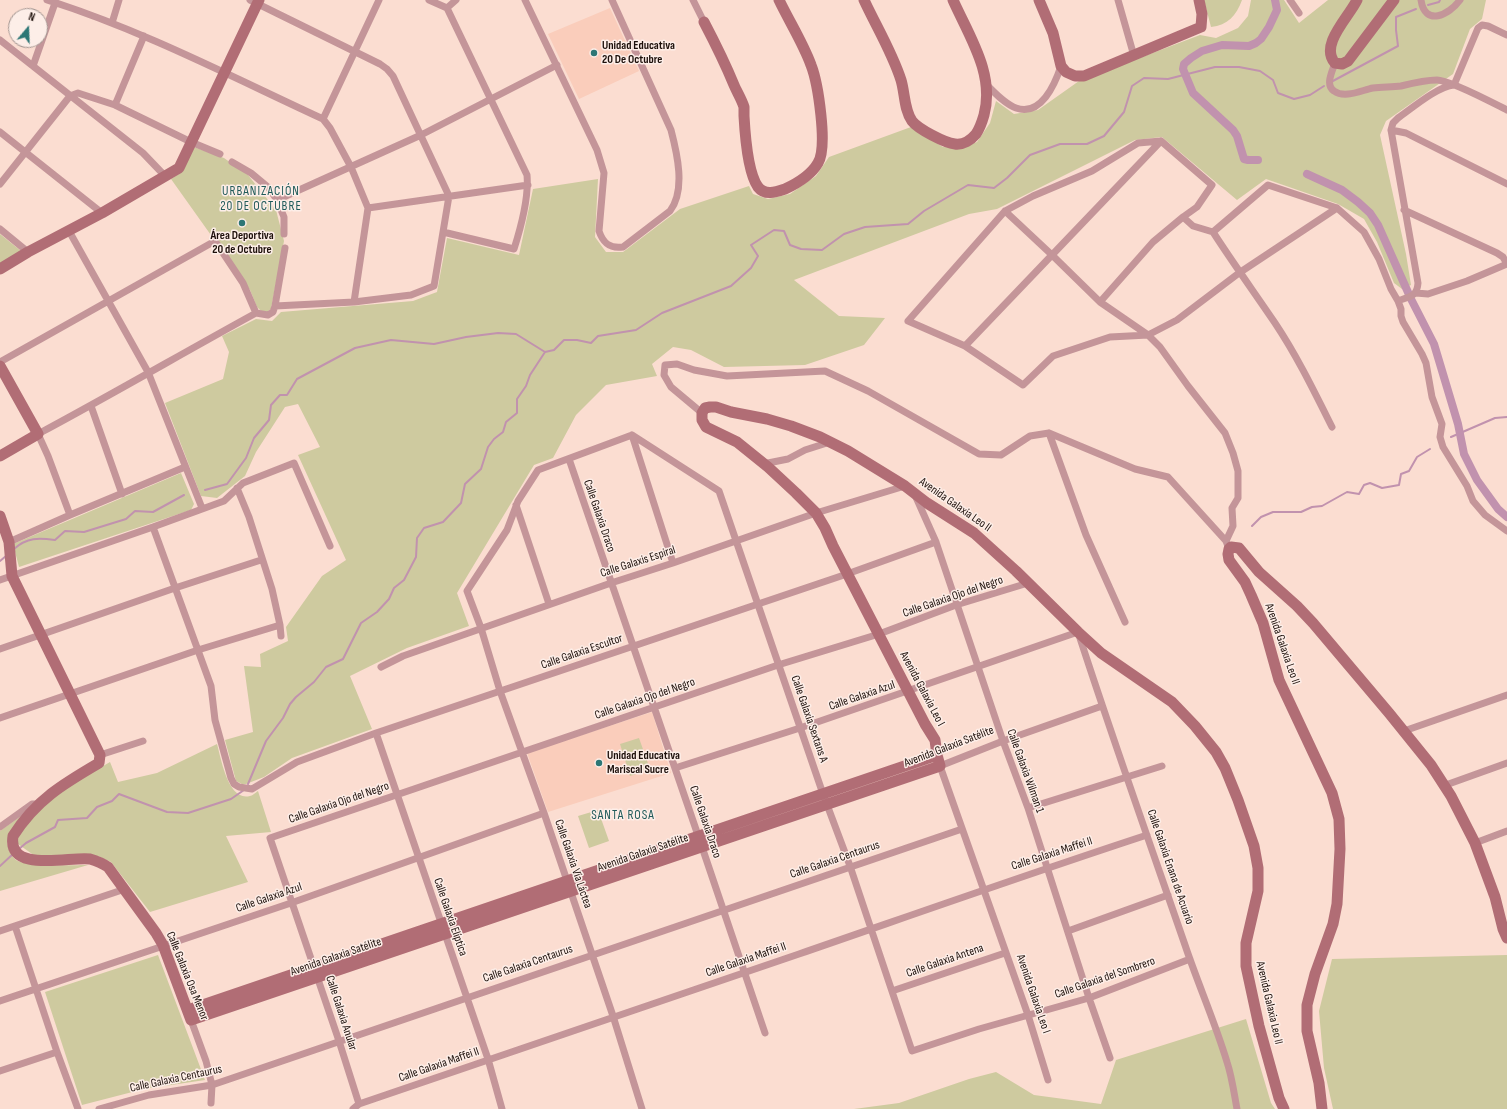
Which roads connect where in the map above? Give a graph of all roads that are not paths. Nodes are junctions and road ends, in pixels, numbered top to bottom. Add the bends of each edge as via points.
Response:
1 (47, 0) edge
2 (119, 0) edge
3 (379, 0) edge
4 (429, 0) edge
5 (456, 0) edge
6 (525, 0) edge
7 (612, 0) edge
8 (693, 0) edge
9 (778, 0) edge
10 (864, 0) edge
11 (953, 0) edge
12 (1039, 0) edge
13 (1118, 0) edge
14 (1199, 0) edge
15 (1290, 0) edge
16 (1357, 0) edge
17 (1394, 0) edge
18 (1421, 0) edge
19 (1460, 0) edge
20 (255, 1) edge
21 (55, 3) junction
22 (447, 8) junction
23 (1299, 13) dead end
24 (704, 22) joint
25 (112, 23) junction
26 (1507, 35) edge
27 (144, 36) junction
28 (0, 40) edge
29 (354, 51) junction
30 (1134, 56) junction
31 (1335, 64) junction
32 (557, 65) junction
33 (33, 66) junction
34 (1061, 66) junction
35 (225, 74) junction
36 (987, 85) junction
37 (1454, 85) junction
38 (70, 96) junction
39 (490, 99) junction
40 (115, 105) junction
41 (1507, 110) edge
42 (323, 119) junction
43 (1390, 130) junction
44 (0, 132) edge
45 (420, 135) junction
46 (1161, 141) junction
47 (191, 142) junction
48 (25, 153) junction
49 (220, 154) dead end
50 (232, 162) dead end
51 (351, 167) junction
52 (165, 176) junction
53 (0, 184) edge
54 (1507, 184) edge
55 (528, 185) junction
56 (449, 196) junction
57 (277, 200) junction
58 (368, 208) junction
59 (1337, 208) junction
60 (1404, 210) junction
61 (1005, 211) junction
62 (102, 213) junction
63 (1184, 217) junction
64 (0, 229) edge
65 (69, 231) junction
66 (443, 232) junction
67 (1213, 232) junction
68 (284, 234) dead end
69 (286, 248) dead end
70 (28, 252) junction
71 (1052, 255) junction
72 (0, 269) edge
73 (1239, 273) junction
74 (1415, 294) junction
75 (109, 301) junction
76 (1398, 301) junction
77 (354, 302) junction
78 (1100, 302) junction
79 (275, 306) junction
80 (256, 313) junction
81 (1148, 335) junction
82 (965, 346) junction
83 (0, 362) edge
84 (0, 366) edge
85 (148, 372) junction
86 (91, 406) junction
87 (702, 413) junction
88 (1332, 427) dead end
89 (38, 434) junction
90 (1049, 434) junction
91 (632, 435) junction
92 (830, 442) junction
93 (0, 456) edge
94 (569, 460) junction
95 (763, 464) junction
96 (185, 467) junction
97 (237, 488) junction
98 (910, 490) junction
99 (122, 494) junction
100 (516, 505) junction
101 (202, 508) junction
102 (816, 513) junction
103 (70, 514) junction
104 (0, 516) edge
105 (153, 527) junction
106 (1507, 531) edge
107 (736, 541) junction
108 (9, 542) junction
109 (936, 542) junction
110 (1227, 545) junction
111 (330, 546) dead end
112 (261, 560) junction
113 (673, 563) junction
114 (847, 574) junction
115 (12, 576) junction
116 (0, 580) edge
117 (611, 583) junction
118 (1028, 583) junction
119 (175, 588) junction
120 (549, 604) junction
121 (757, 605) junction
122 (956, 605) junction
123 (1125, 622) dead end
124 (280, 625) junction
125 (481, 628) junction
126 (1078, 632) junction
127 (41, 634) junction
128 (878, 634) junction
129 (281, 636) dead end
130 (633, 646) junction
131 (0, 649) edge
132 (198, 650) junction
133 (778, 665) junction
134 (977, 666) junction
135 (381, 667) dead end
136 (500, 691) junction
137 (908, 692) junction
138 (71, 694) junction
139 (1507, 695) edge
140 (1102, 706) junction
141 (654, 708) junction
142 (0, 718) edge
143 (800, 728) junction
144 (1404, 731) junction
145 (376, 733) junction
146 (143, 741) dead end
147 (1002, 741) junction
148 (522, 752) junction
149 (100, 755) junction
150 (938, 761) junction
151 (1507, 763) edge
152 (1162, 766) dead end
153 (675, 768) junction
154 (1127, 777) junction
155 (1443, 786) junction
156 (397, 795) junction
157 (825, 799) junction
158 (39, 804) junction
159 (1028, 808) junction
160 (544, 813) junction
161 (0, 827) edge
162 (962, 829) junction
163 (1507, 831) edge
164 (1148, 835) junction
165 (270, 838) joint
166 (700, 841) junction
167 (1475, 843) junction
168 (418, 858) junction
169 (850, 866) junction
170 (1047, 867) junction
171 (569, 886) junction
172 (125, 889) junction
173 (984, 889) junction
174 (1168, 896) junction
175 (291, 903) junction
176 (724, 911) junction
177 (15, 926) junction
178 (443, 929) junction
179 (871, 929) junction
180 (0, 931) edge
181 (1068, 931) junction
182 (1507, 938) edge
183 (163, 945) junction
184 (1005, 953) junction
185 (592, 954) junction
186 (1190, 959) junction
187 (316, 972) junction
188 (745, 972) junction
189 (36, 988) junction
190 (892, 991) junction
191 (466, 997) junction
192 (1089, 998) junction
193 (0, 1001) edge
194 (190, 1015) junction
195 (1028, 1015) junction
196 (612, 1016) junction
197 (765, 1033) dead end
198 (339, 1041) junction
199 (912, 1051) joint
200 (57, 1052) junction
201 (1110, 1058) dead end
202 (488, 1059) junction
203 (0, 1071) edge
204 (1048, 1080) dead end
205 (212, 1085) junction
206 (211, 1104) dead end
207 (356, 1107) edge
208 (78, 1109) edge
209 (99, 1109) edge
210 (502, 1109) edge
211 (642, 1109) edge
212 (1237, 1109) edge
213 (1284, 1109) edge
214 (1322, 1109) edge

1 - 21 street
2 - 25 street
3 - 29 street
4 - 22 street
5 - 22 street
6 - 32 street
7 - 32 street via 671,130 676,151 679,191 670,211 623,247 615,248 601,238 599,231 604,173 597,150
8 - 24 street
9 - 24 street via 811,64 816,81 822,126 822,154 814,169 798,182 777,192 764,192 754,181 749,161 744,107
10 - 36 street via 893,60 909,113 916,125 948,142 968,142 979,130 983,120 988,96
11 - 36 street via 981,60
12 - 34 street via 1053,33
13 - 30 street
14 - 30 street via 1202,14 1200,27
15 - 23 street
16 - 31 street via 1340,26 1330,48 1331,59
17 - 31 street via 1348,61
18 - 19 street via 1422,8 1429,15 1438,16 1455,7
20 - 29 street
20 - 35 street
21 - 25 street
21 - 33 street
22 - 39 street
25 - 27 street
26 - 37 street via 1488,26 1482,25 1478,28
27 - 35 street
27 - 40 street
28 - 33 street
29 - 42 street
29 - 45 street via 388,69
30 - 34 street via 1084,76 1075,76
31 - 37 street via 1329,78 1330,86 1334,92 1342,94 1438,79
32 - 39 street
33 - 38 street
34 - 36 street via 1051,89 1035,107 1014,107
35 - 42 street
35 - 47 street
37 - 41 street
37 - 43 street via 1440,89 1398,118
38 - 40 street via 78,93
38 - 48 street
38 - 52 street via 143,153
39 - 45 street
39 - 55 street via 527,175
40 - 47 street
42 - 51 street
43 - 54 street via 1406,134
43 - 60 street
44 - 48 street
45 - 51 street
45 - 56 street
46 - 61 street via 1138,143 1092,171
46 - 63 street via 1212,185 1197,207
46 - 71 street
47 - 49 street
47 - 52 street via 179,168
48 - 53 street
48 - 62 street
50 - 57 street via 269,188
51 - 57 street
51 - 58 street
52 - 62 street
55 - 56 street
55 - 66 street via 514,249
56 - 58 street
56 - 66 street
57 - 68 street via 284,217
58 - 77 street
59 - 67 street via 1268,185
59 - 73 street
59 - 76 street via 1364,232
60 - 74 street via 1417,275
60 - 74 street via 1497,253 1507,264 1428,294
61 - 71 street
61 - 82 street via 908,321
62 - 65 street
63 - 67 street via 1193,226
63 - 78 street via 1153,242
64 - 70 street
65 - 70 street
65 - 75 street
66 - 77 street via 434,286 411,295
67 - 73 street
69 - 79 street
70 - 72 street
71 - 78 street
71 - 82 street
73 - 81 street via 1177,320
73 - 88 street via 1275,323 1304,371
74 - 76 street
75 - 80 street via 214,241 243,283
75 - 83 street
75 - 85 street
76 - 106 street via 1403,322 1426,363 1432,397 1442,424 1440,437 1443,447 1467,486 1473,501 1485,515
77 - 79 street
78 - 81 street
79 - 80 street via 273,312 268,315
80 - 85 street
81 - 82 street via 1110,337 1053,356 1022,385
81 - 110 street via 1160,347 1225,433 1233,453 1238,471 1238,498 1232,508 1233,526
84 - 89 street
85 - 86 street
85 - 96 street
86 - 89 street
86 - 99 street
87 - 90 street via 671,387 664,375 665,365 677,364 727,376 825,371 868,391 979,454 1001,456 1030,436
87 - 92 street, Avenida Galaxia Leo II via 705,408 716,407 792,426
87 - 95 street, Avenida Galaxia Leo I via 706,427 737,442
89 - 93 street
89 - 103 street
90 - 110 street via 1135,469 1168,477
90 - 123 street via 1086,535
91 - 94 street
91 - 107 street, Calle Galaxia Sextans A via 719,491
91 - 113 street
92 - 95 street via 788,459
92 - 98 street, Avenida Galaxia Leo II
94 - 100 street via 538,470
94 - 117 street, Calle Galaxia Draco
95 - 102 street, Avenida Galaxia Leo I
96 - 99 street
96 - 101 street
97 - 101 street via 224,501
97 - 111 street via 243,483 294,463
97 - 112 street via 249,517
98 - 102 street, Calle Galaxis Espiral
98 - 109 street, Calle Galaxia Wilman 1
98 - 118 street, Avenida Galaxia Leo II via 974,533
99 - 103 street
100 - 120 street
100 - 125 street, Calle Galaxia Vía Láctea via 507,530 467,591
101 - 105 street
102 - 107 street, Calle Galaxis Espiral
102 - 114 street, Avenida Galaxia Leo I via 826,528
103 - 108 street
104 - 108 street
105 - 115 street
105 - 119 street
107 - 113 street, Calle Galaxis Espiral
107 - 121 street, Calle Galaxia Sextans A
108 - 115 street
109 - 114 street, Calle Galaxia Escultor
109 - 122 street, Calle Galaxia Wilman 1
110 - 144 street, Avenida Galaxia Leo II via 1239,548 1259,572 1297,606
110 - 214 street, Avenida Galaxia Leo II via 1229,560 1245,582 1263,623 1278,680 1332,793 1339,819 1338,904 1307,1005 1308,1031
112 - 119 street
112 - 124 street via 272,589
113 - 117 street, Calle Galaxis Espiral
114 - 121 street, Calle Galaxia Escultor
114 - 128 street, Avenida Galaxia Leo I
115 - 116 street
115 - 127 street
117 - 120 street, Calle Galaxis Espiral
117 - 130 street, Calle Galaxia Draco
118 - 122 street, Calle Galaxia Ojo del Negro
118 - 126 street, Avenida Galaxia Leo II
119 - 127 street
119 - 132 street
120 - 125 street, Calle Galaxis Espiral
121 - 130 street, Calle Galaxia Escultor
121 - 133 street, Calle Galaxia Sextans A
122 - 128 street, Calle Galaxia Ojo del Negro
122 - 134 street, Calle Galaxia Wilman 1
124 - 129 street
124 - 132 street
125 - 135 street, Calle Galaxis Espiral via 403,656
125 - 136 street, Calle Galaxia Vía Láctea
126 - 134 street, Calle Galaxia Azul
126 - 140 street, Calle Galaxia Enana de Acuario
126 - 213 street, Avenida Galaxia Leo II via 1121,668 1172,702 1216,752 1225,768 1254,846 1257,863 1258,891 1246,943 1246,966 1259,1026
127 - 131 street
127 - 138 street
128 - 133 street, Calle Galaxia Ojo del Negro
128 - 137 street, Avenida Galaxia Leo I
130 - 136 street, Calle Galaxia Escultor
130 - 141 street, Calle Galaxia Draco
132 - 138 street
132 - 145 street, Calle Galaxia Escultor via 211,686 215,720 231,778 239,787 252,789 297,762
133 - 141 street, Calle Galaxia Ojo del Negro
133 - 143 street, Calle Galaxia Sextans A
134 - 137 street, Calle Galaxia Azul
134 - 147 street, Calle Galaxia Wilman 1
136 - 145 street, Calle Galaxia Escultor
136 - 148 street, Calle Galaxia Vía Láctea
137 - 143 street, Calle Galaxia Azul
137 - 150 street, Avenida Galaxia Leo I via 935,740
138 - 142 street
138 - 149 street
139 - 144 street
140 - 147 street, Avenida Galaxia Satélite
140 - 154 street, Calle Galaxia Enana de Acuario
141 - 148 street, Calle Galaxia Ojo del Negro
141 - 153 street, Calle Galaxia Draco
143 - 153 street, Calle Galaxia Azul
143 - 157 street, Calle Galaxia Sextans A
144 - 155 street, Avenida Galaxia Leo II
145 - 156 street, Calle Galaxia Elíptica
146 - 149 street
147 - 150 street, Avenida Galaxia Satélite
147 - 159 street, Calle Galaxia Wilman 1
148 - 156 street, Calle Galaxia Ojo del Negro
148 - 160 street, Calle Galaxia Vía Láctea
149 - 158 street, Calle Galaxia Osa Menor via 99,763 58,788
150 - 157 street, Avenida Galaxia Satélite
150 - 162 street, Avenida Galaxia Leo I
151 - 155 street
152 - 154 street
153 - 166 street, Calle Galaxia Draco
154 - 159 street
154 - 164 street, Calle Galaxia Enana de Acuario
155 - 167 street, Avenida Galaxia Leo II
156 - 165 street, Calle Galaxia Ojo del Negro
156 - 168 street, Calle Galaxia Elíptica
157 - 166 street, Avenida Galaxia Satélite
157 - 169 street, Calle Galaxia Sextans A
158 - 161 street via 32,804
158 - 172 street, Calle Galaxia Osa Menor via 13,836 13,848 18,854 24,858 40,860 90,859 101,862
159 - 170 street, Calle Galaxia Wilman 1
160 - 168 street, Calle Galaxia Azul
160 - 171 street, Calle Galaxia Vía Láctea
162 - 169 street, Calle Galaxia Centaurus
162 - 173 street, Avenida Galaxia Leo I
163 - 167 street
164 - 170 street, Calle Galaxia Maffei II
164 - 174 street, Calle Galaxia Enana de Acuario
165 - 175 street, Calle Galaxia Anular
166 - 171 street, Avenida Galaxia Satélite
166 - 176 street, Calle Galaxia Draco
167 - 182 street, Avenida Galaxia Leo II via 1496,897
168 - 175 street, Calle Galaxia Azul
168 - 178 street, Calle Galaxia Elíptica
169 - 176 street, Calle Galaxia Centaurus
169 - 179 street, Calle Galaxia Sextans A
170 - 173 street, Calle Galaxia Maffei II
170 - 181 street, Calle Galaxia Wilman 1
171 - 178 street, Avenida Galaxia Satélite
171 - 185 street, Calle Galaxia Vía Láctea
172 - 177 street
172 - 183 street, Calle Galaxia Osa Menor
173 - 179 street, Calle Galaxia Maffei II
173 - 184 street, Avenida Galaxia Leo I
174 - 181 street
174 - 186 street, Calle Galaxia Enana de Acuario
175 - 183 street, Calle Galaxia Azul
175 - 187 street, Calle Galaxia Anular
176 - 185 street, Calle Galaxia Centaurus
176 - 188 street, Calle Galaxia Draco
177 - 180 street
177 - 189 street
178 - 187 street, Avenida Galaxia Satélite
178 - 191 street, Calle Galaxia Elíptica
179 - 188 street, Calle Galaxia Maffei II
179 - 190 street, Calle Galaxia Sextans A
181 - 192 street, Calle Galaxia Wilman 1
183 - 189 street, Calle Galaxia Azul
183 - 194 street, Calle Galaxia Osa Menor
184 - 190 street, Calle Galaxia Antena
184 - 195 street, Avenida Galaxia Leo I
185 - 191 street, Calle Galaxia Centaurus
185 - 196 street, Calle Galaxia Vía Láctea
186 - 192 street, Calle Galaxia del Sombrero
186 - 212 street, Calle Galaxia Enana de Acuario via 1228,1064
187 - 194 street, Avenida Galaxia Satélite
187 - 198 street, Calle Galaxia Anular
188 - 196 street, Calle Galaxia Maffei II
188 - 197 street, Calle Galaxia Draco
189 - 193 street, Calle Galaxia Azul
189 - 200 street
190 - 199 street, Calle Galaxia Sextans A
191 - 198 street, Calle Galaxia Centaurus
191 - 202 street, Calle Galaxia Elíptica
192 - 195 street, Calle Galaxia del Sombrero
192 - 201 street, Calle Galaxia Wilman 1
194 - 205 street, Calle Galaxia Osa Menor
195 - 199 street, Calle Galaxia del Sombrero
195 - 204 street, Avenida Galaxia Leo I
196 - 202 street, Calle Galaxia Maffei II
196 - 211 street, Calle Galaxia Vía Láctea
198 - 205 street, Calle Galaxia Centaurus
198 - 207 street, Calle Galaxia Anular
200 - 203 street
200 - 208 street
202 - 207 street, Calle Galaxia Maffei II
202 - 210 street, Calle Galaxia Elíptica
205 - 206 street, Calle Galaxia Osa Menor
205 - 209 street, Calle Galaxia Centaurus via 149,1095

